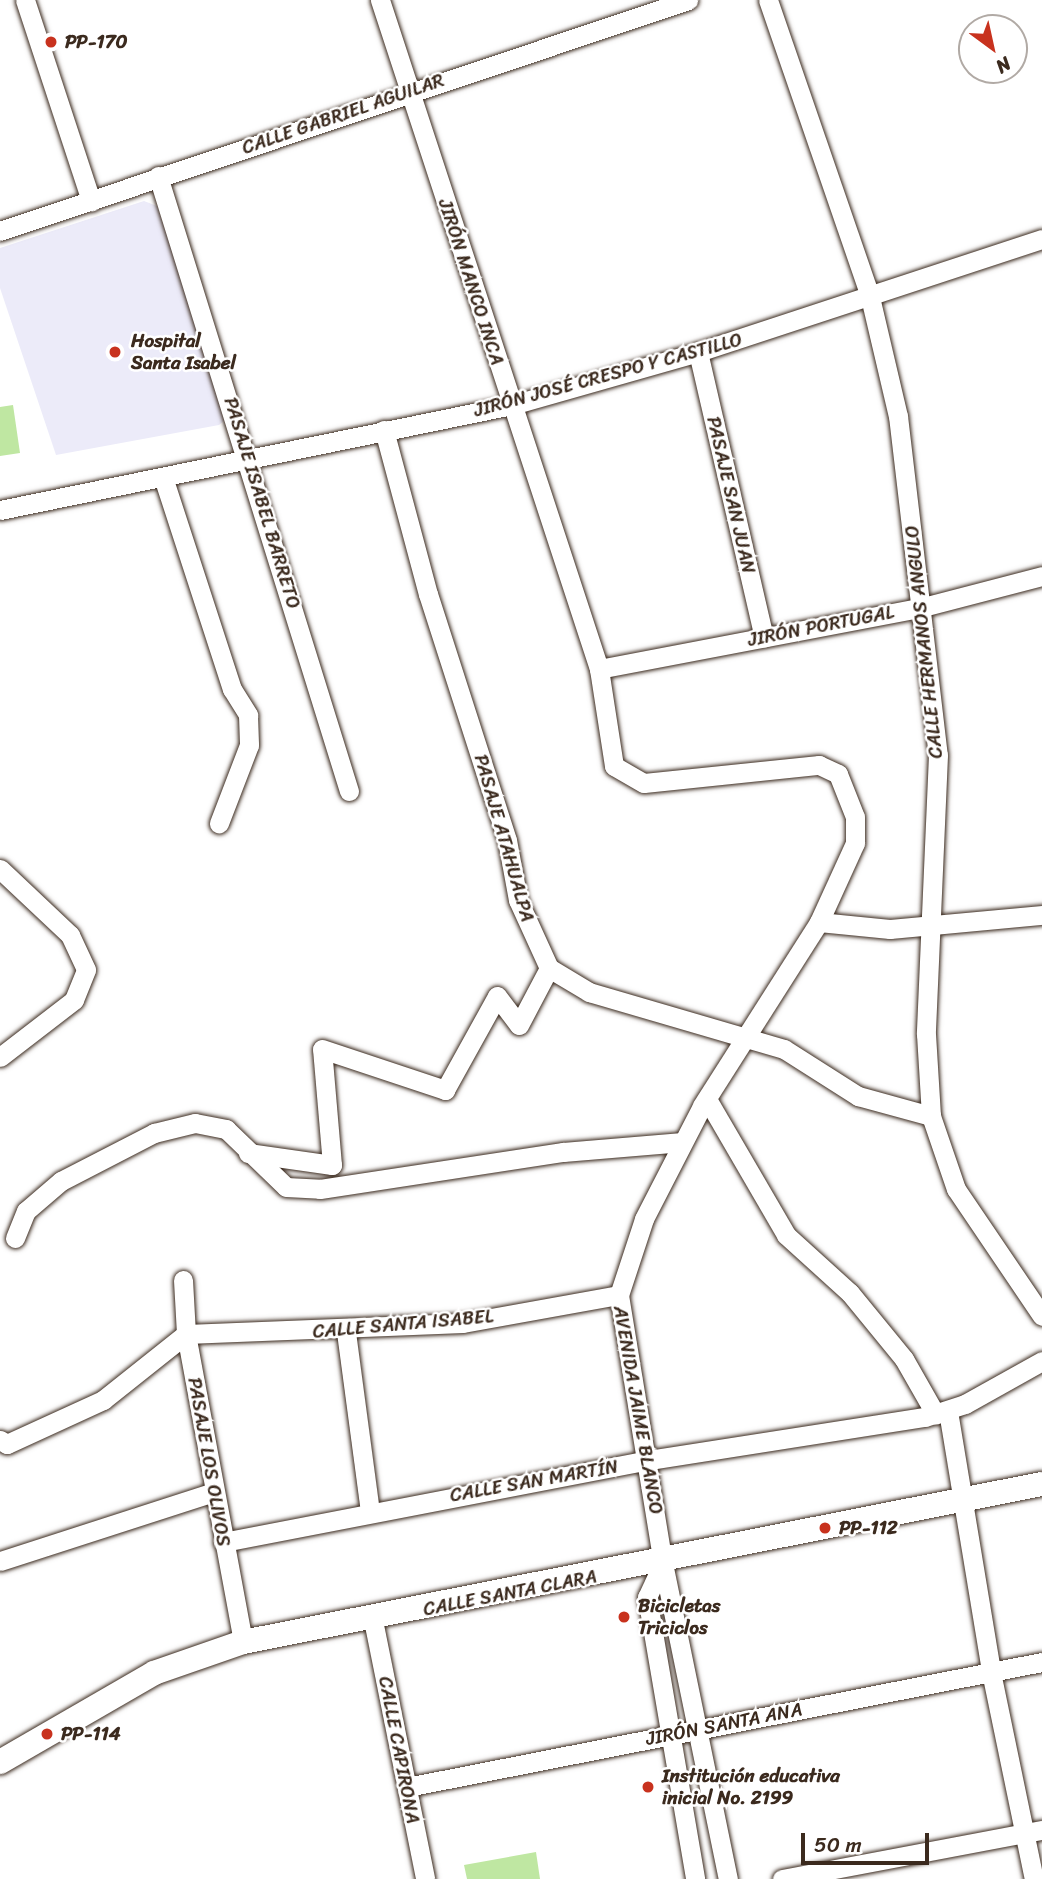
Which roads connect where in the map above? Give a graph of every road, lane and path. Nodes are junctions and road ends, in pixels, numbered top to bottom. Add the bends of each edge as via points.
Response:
1 (25, 0) edge
2 (380, 0) edge
3 (688, 0) edge
4 (768, 0) edge
5 (408, 92) junction
6 (158, 176) junction
7 (91, 201) junction
8 (0, 231) edge
9 (1042, 239) edge
10 (870, 298) junction
11 (698, 352) junction
12 (512, 405) junction
13 (383, 430) junction
14 (249, 459) junction
15 (164, 480) junction
16 (0, 510) edge
17 (1042, 576) edge
18 (923, 607) junction
19 (764, 637) junction
20 (598, 669) junction
21 (614, 766) joint
22 (349, 791) dead end
23 (219, 823) dead end
24 (0, 869) edge
25 (1042, 915) edge
26 (819, 922) junction
27 (933, 926) junction
28 (549, 968) junction
29 (749, 1037) junction
30 (0, 1057) edge
31 (707, 1099) junction
32 (930, 1116) junction
33 (683, 1142) junction
34 (248, 1153) junction
35 (15, 1238) dead end
36 (183, 1280) dead end
37 (619, 1295) junction
38 (1042, 1316) edge
39 (346, 1332) junction
40 (186, 1334) junction
41 (1042, 1361) edge
42 (942, 1413) junction
43 (0, 1440) edge
44 (649, 1460) junction
45 (1042, 1483) edge
46 (214, 1492) junction
47 (964, 1501) junction
48 (370, 1511) junction
49 (223, 1542) junction
50 (0, 1561) edge
51 (663, 1563) junction
52 (373, 1620) junction
53 (243, 1642) junction
54 (1042, 1662) edge
55 (990, 1672) junction
56 (696, 1730) junction
57 (668, 1736) junction
58 (0, 1762) edge
59 (407, 1787) junction
60 (1034, 1832) edge
61 (425, 1879) edge
62 (695, 1879) edge
63 (728, 1879) edge
64 (782, 1879) edge
65 (1034, 1879) edge

1 - 7 street
2 - 5 street, JIRÓN MANCO INCA
3 - 5 street, CALLE GABRIEL AGUILAR
4 - 10 street, CALLE HERMANOS ANGULO
5 - 6 street, CALLE GABRIEL AGUILAR
5 - 12 street, JIRÓN MANCO INCA
6 - 7 street, CALLE GABRIEL AGUILAR
6 - 14 street, PASAJE ISABEL BARRETO
7 - 8 street, CALLE GABRIEL AGUILAR
9 - 10 street, JIRÓN JOSÉ CRESPO Y CASTILLO
10 - 11 street, JIRÓN JOSÉ CRESPO Y CASTILLO
10 - 18 street, CALLE HERMANOS ANGULO via 898,416
11 - 12 street, JIRÓN JOSÉ CRESPO Y CASTILLO
11 - 19 street, PASAJE SAN JUAN
12 - 13 street, JIRÓN JOSÉ CRESPO Y CASTILLO
12 - 20 street, JIRÓN MANCO INCA
13 - 14 street, JIRÓN JOSÉ CRESPO Y CASTILLO
13 - 28 street, PASAJE ATAHUALPA via 428,594 507,840 518,900
14 - 15 street, JIRÓN JOSÉ CRESPO Y CASTILLO
14 - 22 street, PASAJE ISABEL BARRETO
15 - 16 street, JIRÓN JOSÉ CRESPO Y CASTILLO
15 - 23 street via 232,690 248,715 249,745
17 - 18 street, JIRÓN PORTUGAL
18 - 19 street, JIRÓN PORTUGAL
18 - 27 street, CALLE HERMANOS ANGULO via 938,755
19 - 20 street, JIRÓN PORTUGAL
20 - 21 street, JIRÓN MANCO INCA
21 - 26 street, AVENIDA JAIME BLANCO via 645,783 795,764 819,765 838,774 855,817 855,843
24 - 30 street via 70,935 86,970 74,1000
25 - 27 street
26 - 27 street via 850,929
26 - 29 street, AVENIDA JAIME BLANCO
27 - 32 street, CALLE HERMANOS ANGULO via 926,1034
28 - 29 street via 589,992
28 - 34 street via 519,1025 497,996 445,1090 322,1049 332,1165
29 - 31 street, AVENIDA JAIME BLANCO
29 - 32 street via 784,1049 858,1096
31 - 33 street, AVENIDA JAIME BLANCO
31 - 42 street via 786,1235 850,1293
32 - 38 street, CALLE HERMANOS ANGULO via 956,1189
33 - 34 street via 562,1152 320,1189 286,1187
33 - 37 street, AVENIDA JAIME BLANCO via 644,1219
34 - 35 street via 226,1129 195,1123 154,1133 61,1181 26,1211
36 - 40 street, PASAJE LOS OLIVOS
37 - 39 street, CALLE SANTA ISABEL via 463,1323
37 - 44 street, AVENIDA JAIME BLANCO
39 - 40 street, CALLE SANTA ISABEL
39 - 48 street
40 - 43 street via 103,1400 7,1444
40 - 46 street, PASAJE LOS OLIVOS
41 - 42 street, CALLE SAN MARTÍN
42 - 44 street, CALLE SAN MARTÍN
42 - 47 street
44 - 48 street, CALLE SAN MARTÍN
44 - 51 street, AVENIDA JAIME BLANCO
45 - 47 main road, CALLE SANTA CLARA
46 - 49 street, PASAJE LOS OLIVOS
46 - 50 street
47 - 51 main road, CALLE SANTA CLARA
47 - 55 street
48 - 49 street, CALLE SAN MARTÍN
49 - 53 street, PASAJE LOS OLIVOS
51 - 52 main road, CALLE SANTA CLARA
51 - 56 street, AVENIDA JAIME BLANCO
51 - 57 street via 647,1597
52 - 53 main road, CALLE SANTA CLARA
52 - 59 street, CALLE CAPIRONA
53 - 58 main road, CALLE SANTA CLARA via 154,1673
54 - 55 street, JIRÓN SANTA ANA
55 - 56 street, JIRÓN SANTA ANA
55 - 60 street
56 - 57 street, JIRÓN SANTA ANA
56 - 63 street, AVENIDA JAIME BLANCO
57 - 59 street, JIRÓN SANTA ANA
57 - 62 street
59 - 61 street, CALLE CAPIRONA
60 - 64 street
60 - 65 street

